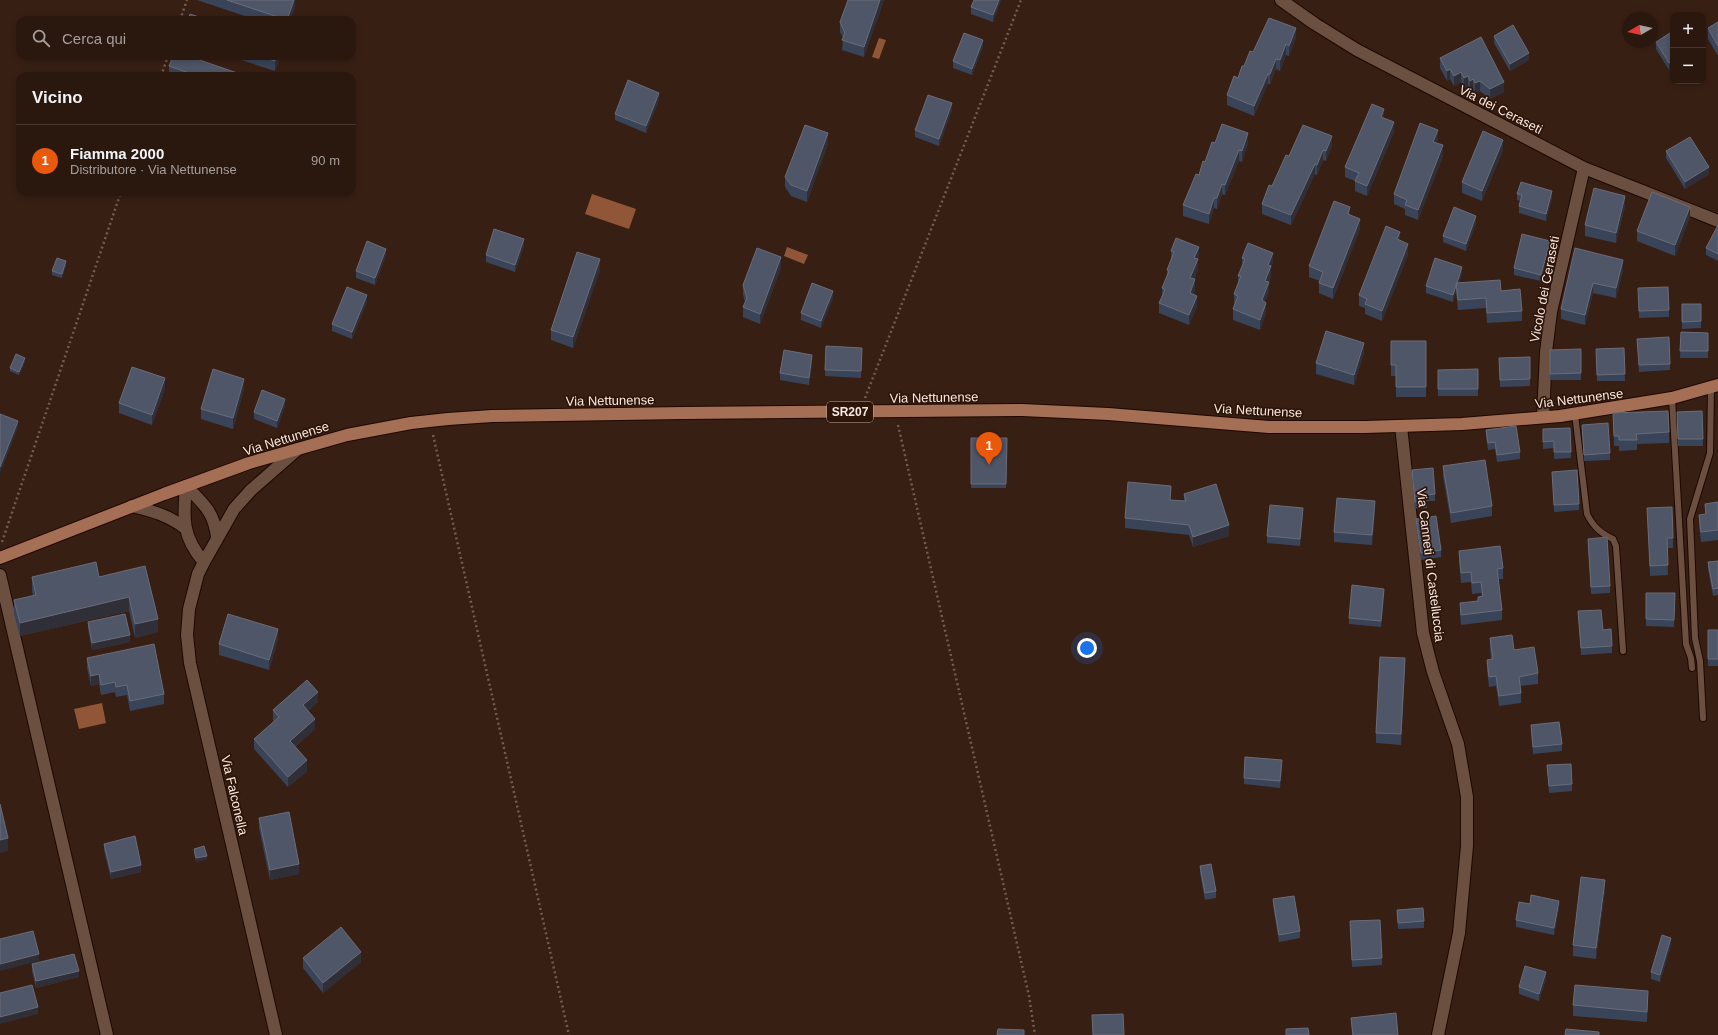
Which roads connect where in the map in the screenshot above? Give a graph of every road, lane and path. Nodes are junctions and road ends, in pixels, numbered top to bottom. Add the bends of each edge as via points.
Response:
1 (187, 0) edge
2 (1020, 0) edge
3 (1281, 0) edge
4 (181, 16) edge
5 (167, 60) edge
6 (162, 72) edge
7 (1584, 168) junction
8 (120, 196) edge
9 (1718, 221) edge
10 (1715, 386) edge
11 (1672, 398) junction
12 (859, 412) junction
13 (895, 412) junction
14 (1575, 414) junction
15 (1543, 417) junction
16 (430, 421) junction
17 (1401, 426) junction
18 (299, 448) junction
19 (186, 486) junction
20 (132, 506) junction
21 (184, 528) junction
22 (217, 537) junction
23 (0, 548) edge
24 (0, 558) edge
25 (204, 562) junction
26 (0, 575) edge
27 (1623, 651) dead end
28 (1692, 668) dead end
29 (1704, 718) dead end
30 (107, 1035) edge
31 (276, 1035) edge
32 (569, 1035) edge
33 (1035, 1035) edge
34 (1438, 1035) edge

1 - 4 path
2 - 12 path
3 - 7 street, Via dei Ceraseti via 1357,50
5 - 6 path
7 - 9 street, Via dei Ceraseti
7 - 15 street, Vicolo dei Ceraseti via 1551,312 1545,357
8 - 23 path
10 - 11 main road, Via Nettunense / SR207
10 - 29 lane via 1710,453 1690,519 1696,638
11 - 14 main road, Via Nettunense / SR207
11 - 28 lane via 1686,644
12 - 13 main road, Via Nettunense / SR207
12 - 16 main road, Via Nettunense / SR207 via 492,416
13 - 17 main road, Via Nettunense / SR207 via 1054,411 1269,427
13 - 33 path via 1029,996
14 - 15 main road, Via Nettunense / SR207
14 - 27 lane via 1587,514 1592,525 1603,535 1613,539 1616,546
15 - 17 main road, Via Nettunense / SR207
16 - 18 main road, Via Nettunense / SR207 via 368,430
16 - 32 path
17 - 34 street, Via Canneti di Castelluccia via 1423,633 1435,678 1458,744 1467,796 1467,846 1459,933
18 - 19 main road, Via Nettunense / SR207
18 - 22 street, Via Falconella via 250,490 234,509
19 - 20 main road, Via Nettunense / SR207
19 - 21 street
19 - 22 street via 213,518
20 - 21 street via 173,518
20 - 24 main road, Via Nettunense / SR207
21 - 25 street via 194,551
22 - 25 street, Via Falconella
25 - 31 street, Via Falconella via 198,574 189,609 187,634 190,663
26 - 30 street

